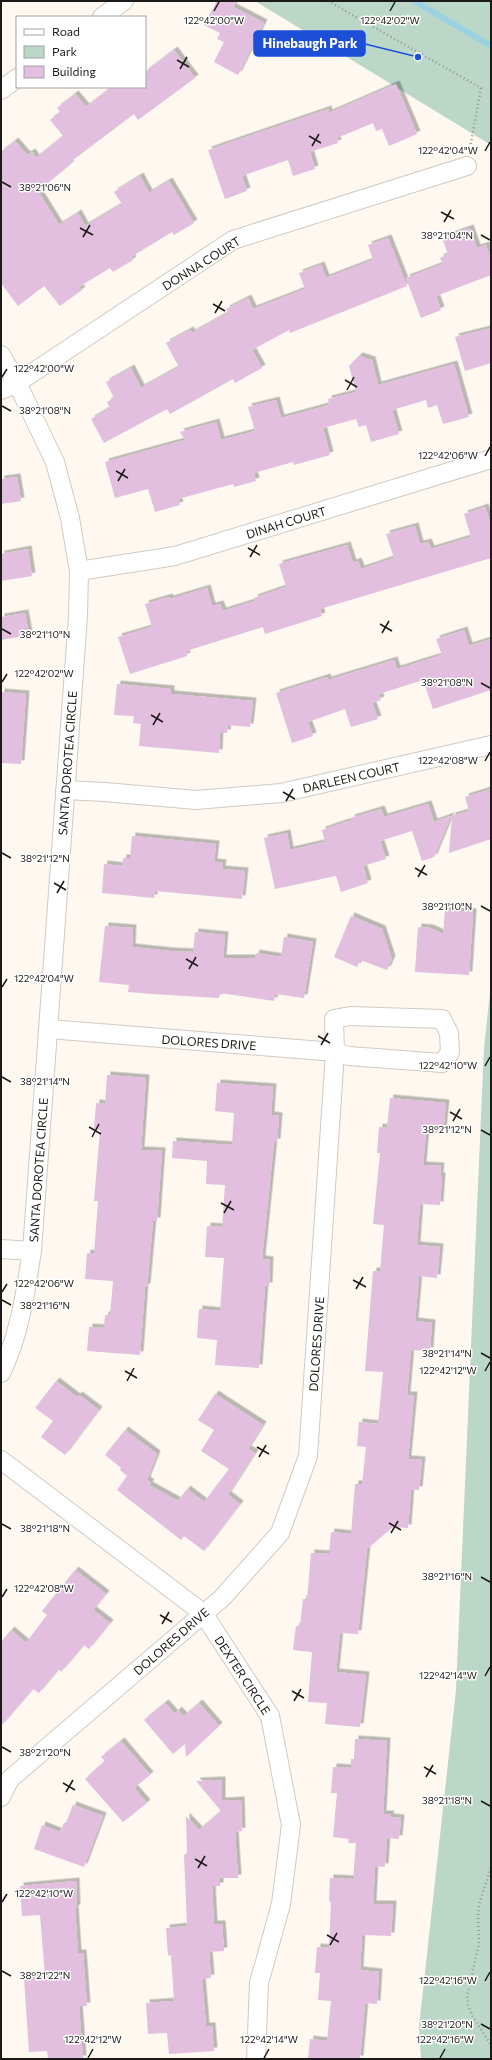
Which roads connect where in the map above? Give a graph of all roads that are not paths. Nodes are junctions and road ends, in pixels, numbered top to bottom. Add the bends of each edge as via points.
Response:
1 (124, 1) edge
2 (103, 16) edge
3 (16, 79) edge
4 (1, 90) edge
5 (467, 166) road end
6 (1, 355) edge
7 (9, 386) edge
8 (491, 459) edge
9 (79, 571) junction
10 (491, 745) edge
11 (65, 790) junction
12 (49, 1029) junction
13 (335, 1052) junction
14 (1, 1249) edge
15 (32, 1251) junction
16 (1, 1373) edge
17 (1, 1460) edge
18 (203, 1613) junction
19 (1, 1797) edge
20 (256, 2059) edge

1 - 2 street
3 - 4 street
5 - 7 street, DONNA COURT via 233,240
6 - 7 street, SANTA DOROTEA CIRCLE
7 - 9 street, SANTA DOROTEA CIRCLE via 55,462 70,518
8 - 9 street, DINAH COURT via 175,556
9 - 11 street, SANTA DOROTEA CIRCLE
10 - 11 street, DARLEEN COURT via 281,793 196,800
11 - 12 street, SANTA DOROTEA CIRCLE
12 - 13 street, DOLORES DRIVE
12 - 15 street, SANTA DOROTEA CIRCLE
13 - 13 street via 349,1056 442,1063 450,1052 449,1033 442,1018 350,1016 334,1019
13 - 18 street, DOLORES DRIVE via 308,1456 280,1533 222,1598
14 - 15 street
15 - 16 street, SANTA DOROTEA CIRCLE via 20,1322 10,1355
17 - 18 street, DEXTER CIRCLE
18 - 19 street, DOLORES DRIVE via 10,1780
18 - 20 street, DEXTER CIRCLE via 270,1716 291,1825 281,1904 259,1983

